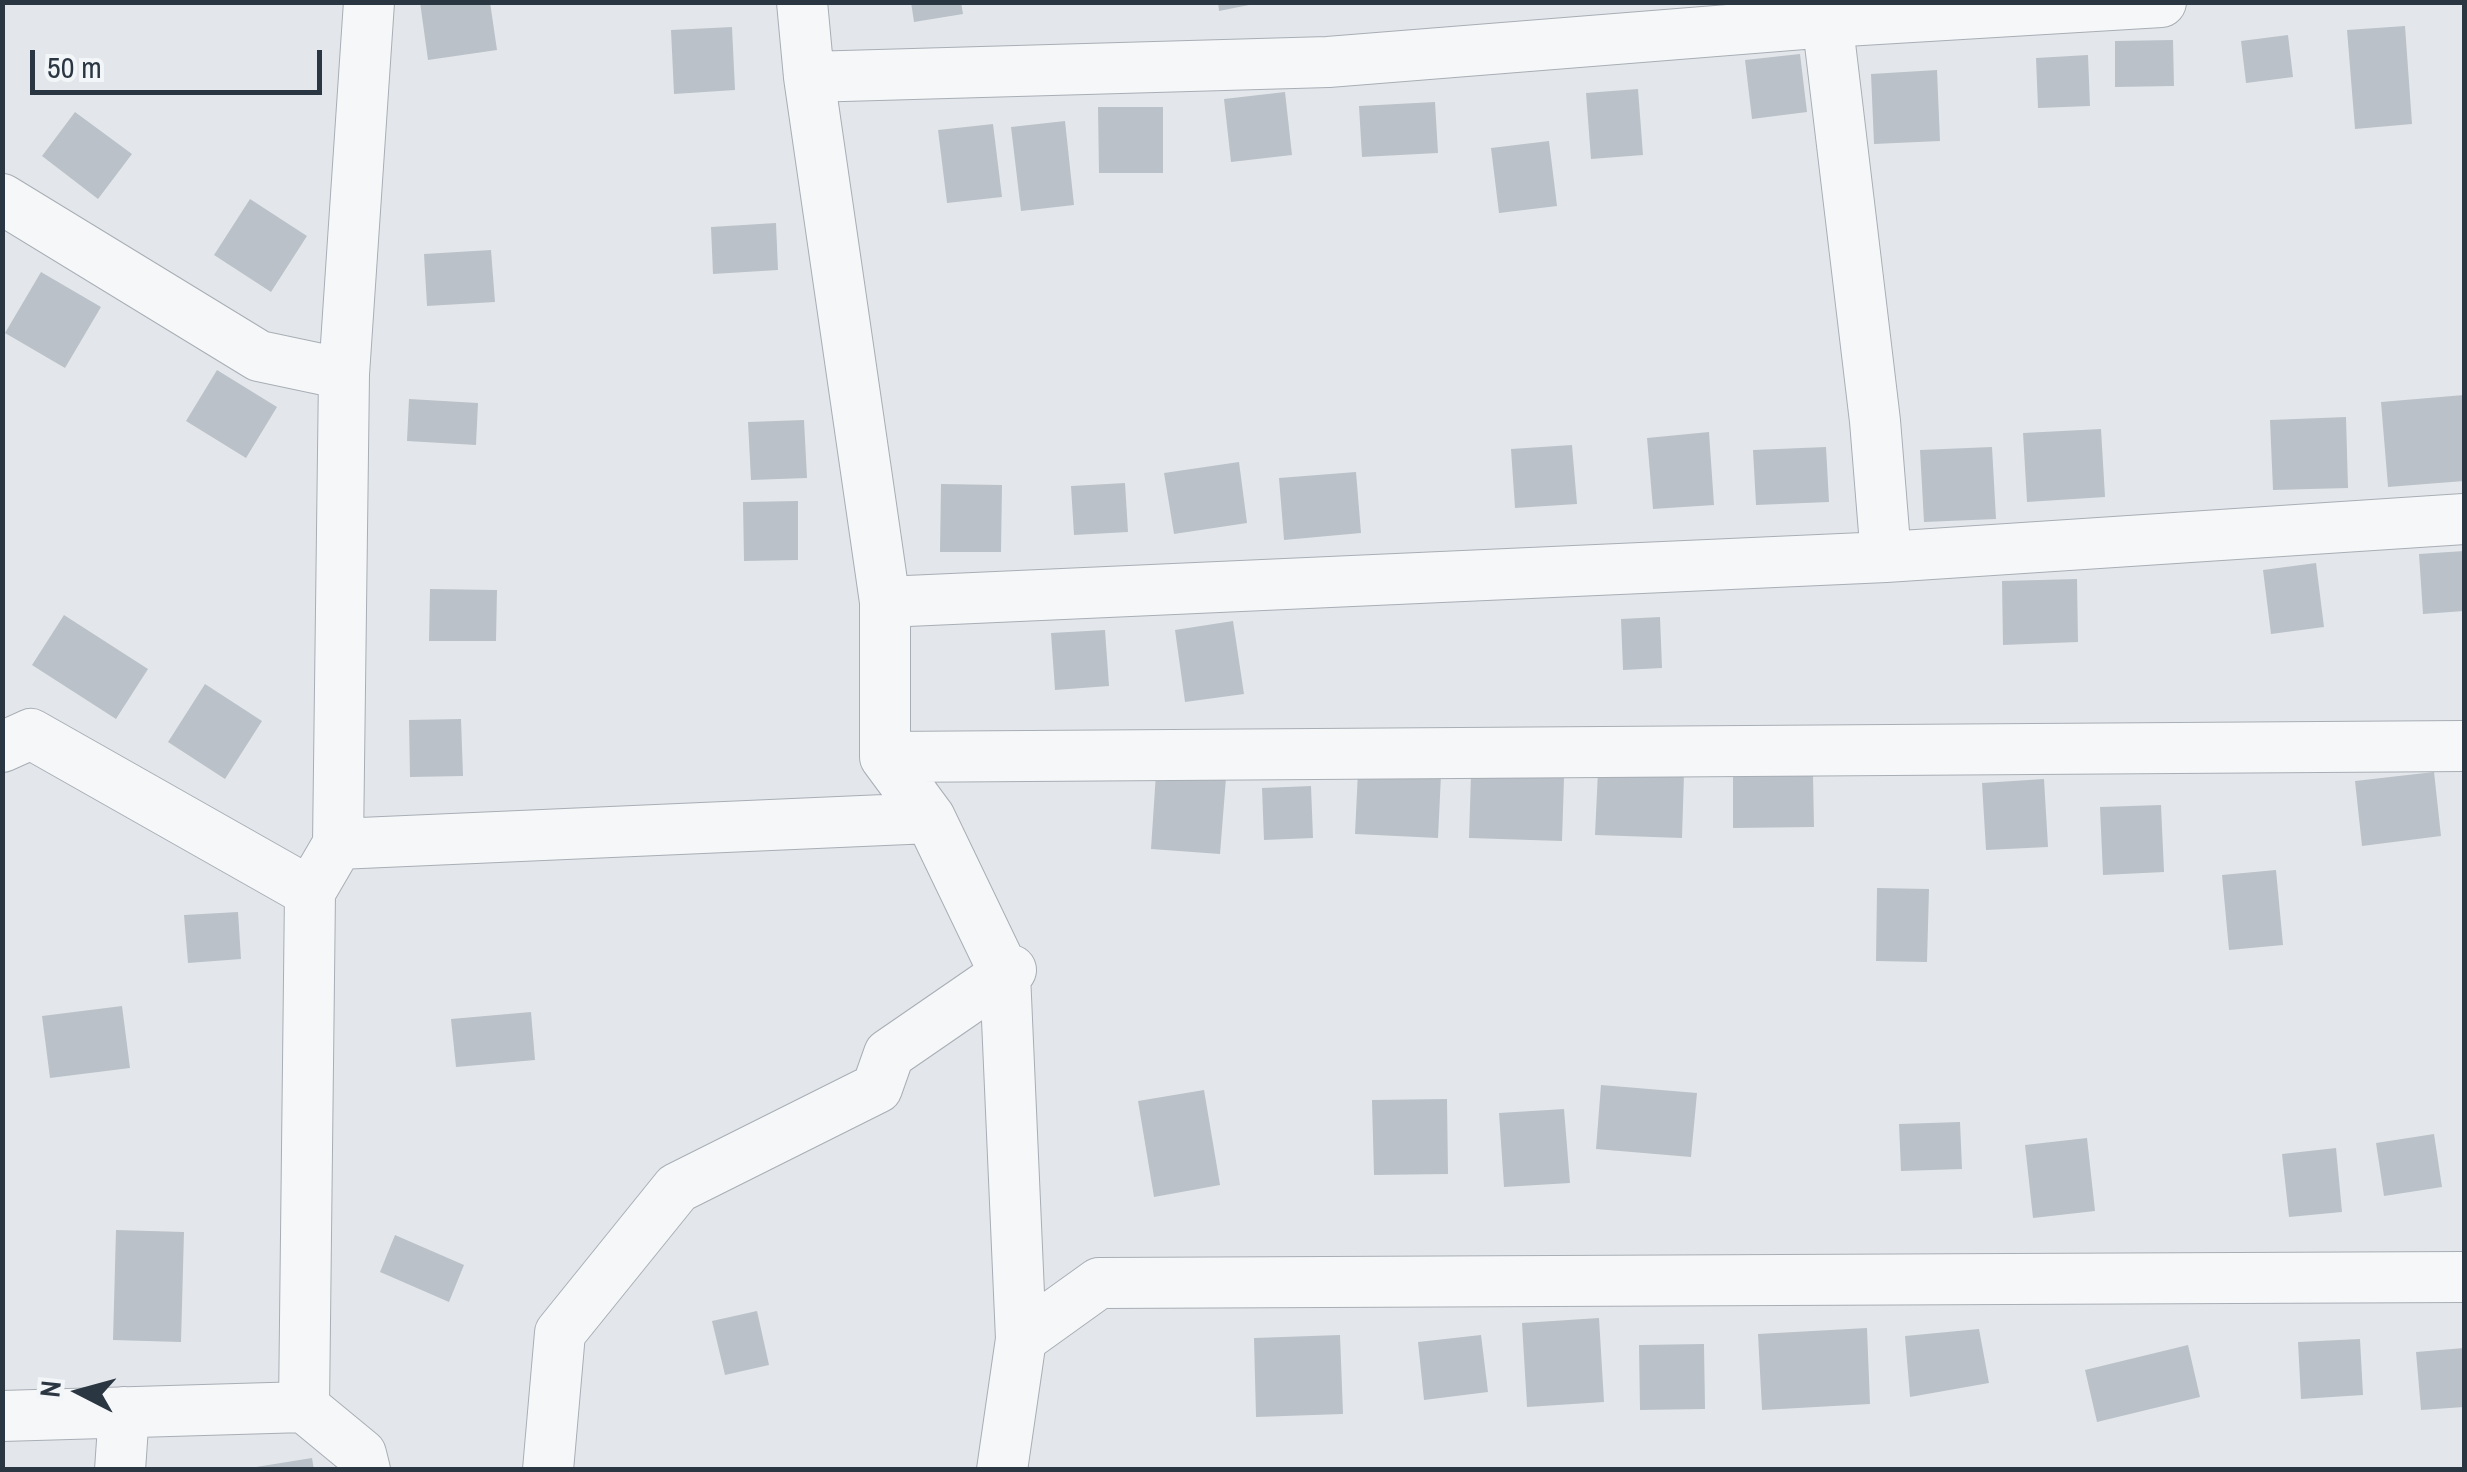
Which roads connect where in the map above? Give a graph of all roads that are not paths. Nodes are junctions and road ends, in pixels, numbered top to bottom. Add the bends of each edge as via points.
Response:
1 (369, 2) edge
2 (802, 2) edge
3 (2161, 2) edge
4 (1826, 12) edge
5 (809, 77) junction
6 (2, 199) edge
7 (344, 374) junction
8 (2464, 518) edge
9 (1886, 558) junction
10 (885, 602) junction
11 (12, 733) edge
12 (2464, 746) edge
13 (885, 756) junction
14 (930, 818) junction
15 (338, 844) junction
16 (310, 892) junction
17 (1008, 972) junction
18 (2464, 1278) edge
19 (1021, 1339) junction
20 (304, 1407) junction
21 (124, 1412) junction
22 (2, 1416) edge
23 (120, 1470) edge
24 (364, 1470) edge
25 (548, 1470) edge
26 (1002, 1470) edge

1 - 7 street
2 - 5 street
3 - 4 street
4 - 5 street via 1328,62
4 - 9 street
5 - 10 street
6 - 7 street via 260,356
7 - 15 street
8 - 9 street
9 - 10 street
10 - 13 street
11 - 16 street
12 - 13 street
13 - 14 street
14 - 15 street
14 - 17 street
15 - 16 street
16 - 20 street
17 - 19 street
17 - 25 street via 888,1054 877,1088 677,1188 560,1333
18 - 19 street via 1099,1283
19 - 26 street
20 - 21 street
20 - 24 street via 361,1454
21 - 22 street
21 - 23 street

